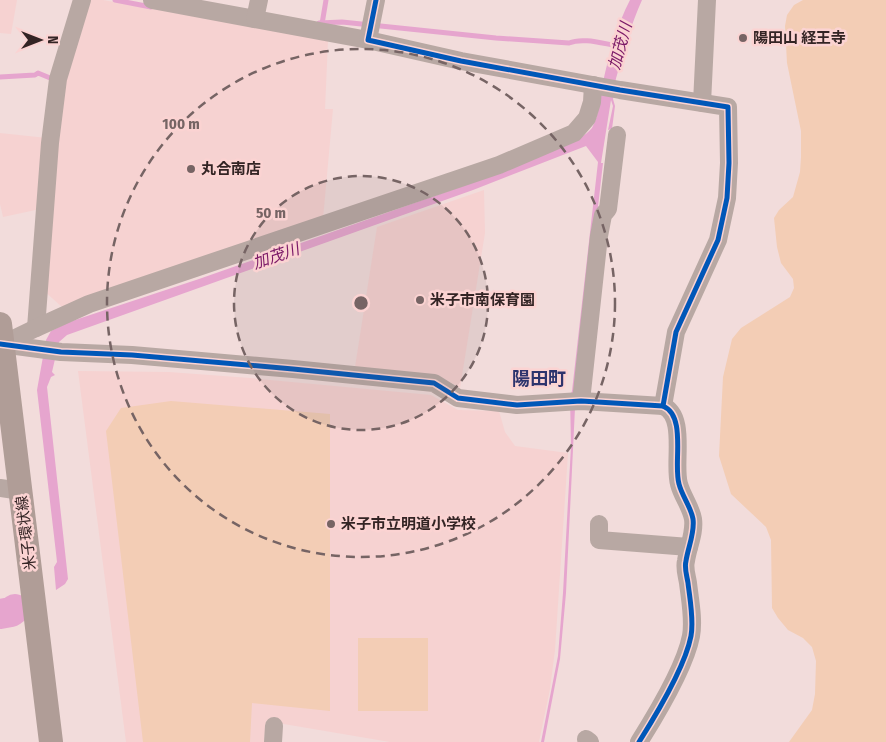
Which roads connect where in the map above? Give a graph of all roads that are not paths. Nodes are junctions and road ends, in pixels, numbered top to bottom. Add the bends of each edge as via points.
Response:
1 (82, 0) edge
2 (152, 0) edge
3 (259, 0) edge
4 (376, 0) edge
5 (707, 0) edge
6 (255, 19) junction
7 (368, 40) junction
8 (593, 85) junction
9 (702, 103) junction
10 (618, 135) dead end
11 (36, 328) junction
12 (1, 338) edge
13 (581, 401) junction
14 (663, 406) junction
15 (10, 489) edge
16 (599, 524) dead end
17 (689, 547) junction
18 (51, 742) edge
19 (639, 742) edge

1 - 11 street via 58,79
2 - 6 street
3 - 6 street
4 - 7 street
5 - 9 street
6 - 7 street
7 - 8 street
8 - 9 street
8 - 11 street via 587,118 574,133 499,165 89,304
9 - 14 street via 728,107 727,198 718,240 676,332
10 - 13 street via 608,209 602,215 599,236
11 - 12 street
12 - 13 street via 61,352 434,383 458,398 518,405
12 - 15 main road, 米子環状線
13 - 14 street
14 - 17 street via 674,416 679,485 693,520
15 - 18 main road, 米子環状線
16 - 17 street via 599,540
17 - 19 street via 685,563 692,622 689,643 683,661

